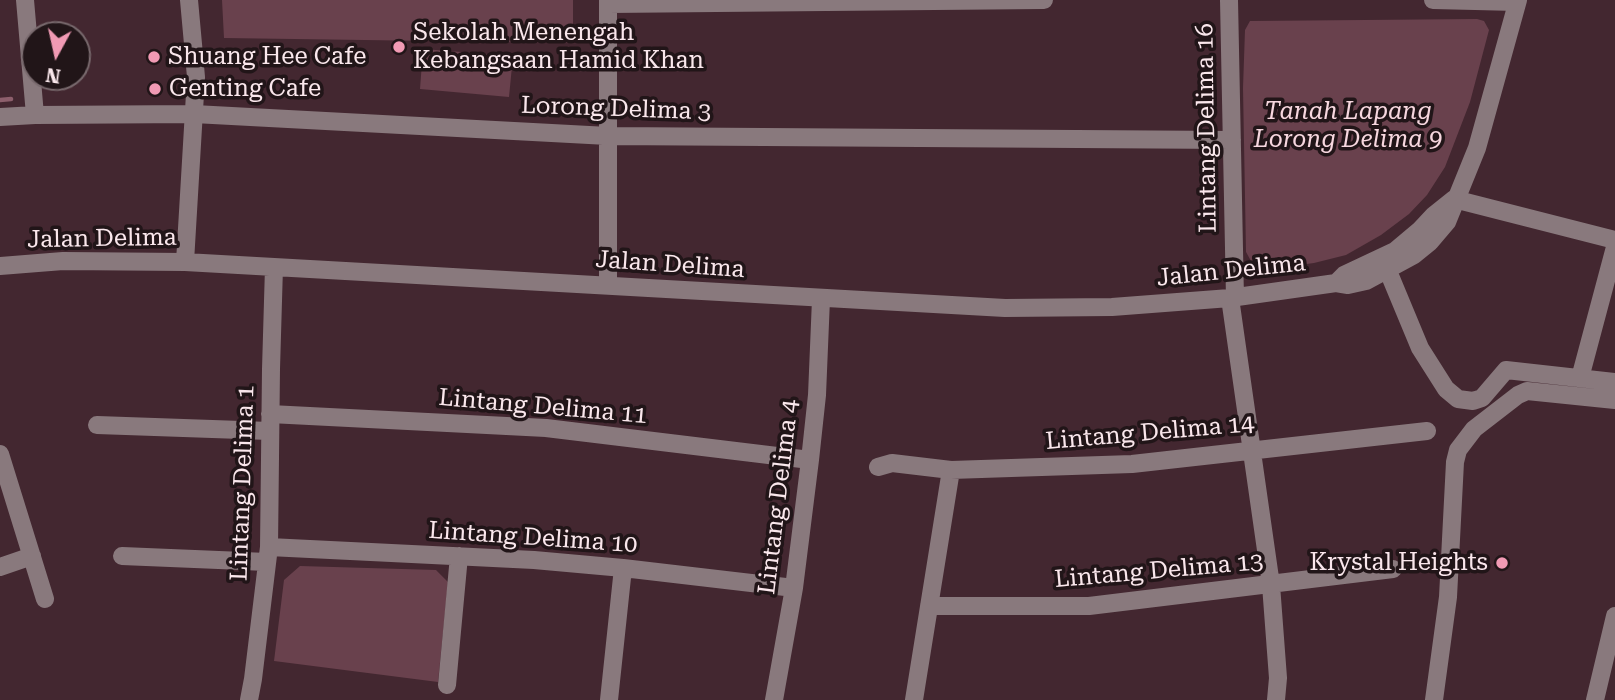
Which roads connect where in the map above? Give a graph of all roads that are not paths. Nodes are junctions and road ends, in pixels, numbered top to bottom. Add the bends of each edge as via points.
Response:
1 (25, 0) edge
2 (189, 0) edge
3 (1044, 0) edge
4 (1230, 0) edge
5 (1433, 0) edge
6 (1518, 1) edge
7 (608, 2) edge
8 (194, 114) junction
9 (35, 115) junction
10 (0, 117) edge
11 (608, 136) junction
12 (1232, 140) junction
13 (1454, 199) junction
14 (1615, 240) edge
15 (1615, 247) edge
16 (186, 262) junction
17 (0, 266) edge
18 (274, 267) junction
19 (1388, 271) junction
20 (1336, 283) junction
21 (608, 285) junction
22 (1232, 298) junction
23 (821, 299) junction
24 (1580, 378) junction
25 (1615, 382) edge
26 (1615, 400) edge
27 (270, 422) junction
28 (97, 425) dead end
29 (1427, 431) dead end
30 (1251, 450) junction
31 (0, 454) edge
32 (810, 460) junction
33 (878, 467) dead end
34 (951, 470) junction
35 (268, 555) junction
36 (32, 556) junction
37 (122, 556) dead end
38 (458, 556) junction
39 (0, 567) edge
40 (624, 568) junction
41 (1393, 569) dead end
42 (1270, 585) junction
43 (794, 588) junction
44 (45, 598) dead end
45 (929, 606) junction
46 (1615, 616) edge
47 (447, 685) dead end
48 (248, 700) edge
49 (609, 700) edge
50 (774, 700) edge
51 (914, 700) edge
52 (1276, 700) edge
53 (1434, 700) edge
54 (1595, 700) edge

1 - 9 street
2 - 8 street via 196,77
3 - 7 street
4 - 12 street, Lintang Delima 16
5 - 6 street
6 - 13 street, Jalan Delima via 1477,148
7 - 11 street
8 - 9 street, Lorong Delima 3
8 - 11 street, Lorong Delima 3
8 - 16 street
9 - 10 street, Lorong Delima 3
11 - 12 street, Lorong Delima 3
11 - 21 street
12 - 22 street, Lintang Delima 16
13 - 14 street
13 - 19 street, Jalan Delima via 1447,222 1430,242
13 - 20 street, Jalan Delima via 1395,251
15 - 24 street
16 - 17 street, Jalan Delima via 63,261
16 - 18 street, Jalan Delima
18 - 21 street, Jalan Delima
18 - 27 street, Lintang Delima 1
19 - 20 street, Jalan Delima via 1366,281
19 - 24 street via 1420,348 1452,395 1464,401 1482,398 1506,370
20 - 22 street, Jalan Delima
21 - 23 street, Jalan Delima
22 - 23 street, Jalan Delima via 1112,307 1005,308
22 - 30 street, Lintang Delima 16
23 - 32 street, Lintang Delima 4
24 - 25 street
26 - 53 street via 1527,391 1474,429 1458,450 1448,597
27 - 28 street, Lintang Delima 11
27 - 32 street, Lintang Delima 11 via 546,428
27 - 35 street, Lintang Delima 1
29 - 30 street, Lintang Delima 14
30 - 34 street, Lintang Delima 14 via 1132,464
30 - 42 street, Lintang Delima 16
31 - 36 street
32 - 43 street, Lintang Delima 4
33 - 34 street, Lintang Delima 14 via 892,463
34 - 45 street
35 - 37 street, Lintang Delima 10
35 - 38 street, Lintang Delima 10
35 - 48 street, Lintang Delima 1
36 - 39 street
36 - 44 street
38 - 40 street, Lintang Delima 10
38 - 47 street
40 - 43 street, Lintang Delima 10
40 - 49 street
41 - 42 street, Lintang Delima 13
42 - 45 street, Lintang Delima 13 via 1089,606
42 - 52 street, Lintang Delima 16
43 - 50 street, Lintang Delima 4
45 - 51 street
46 - 54 street

